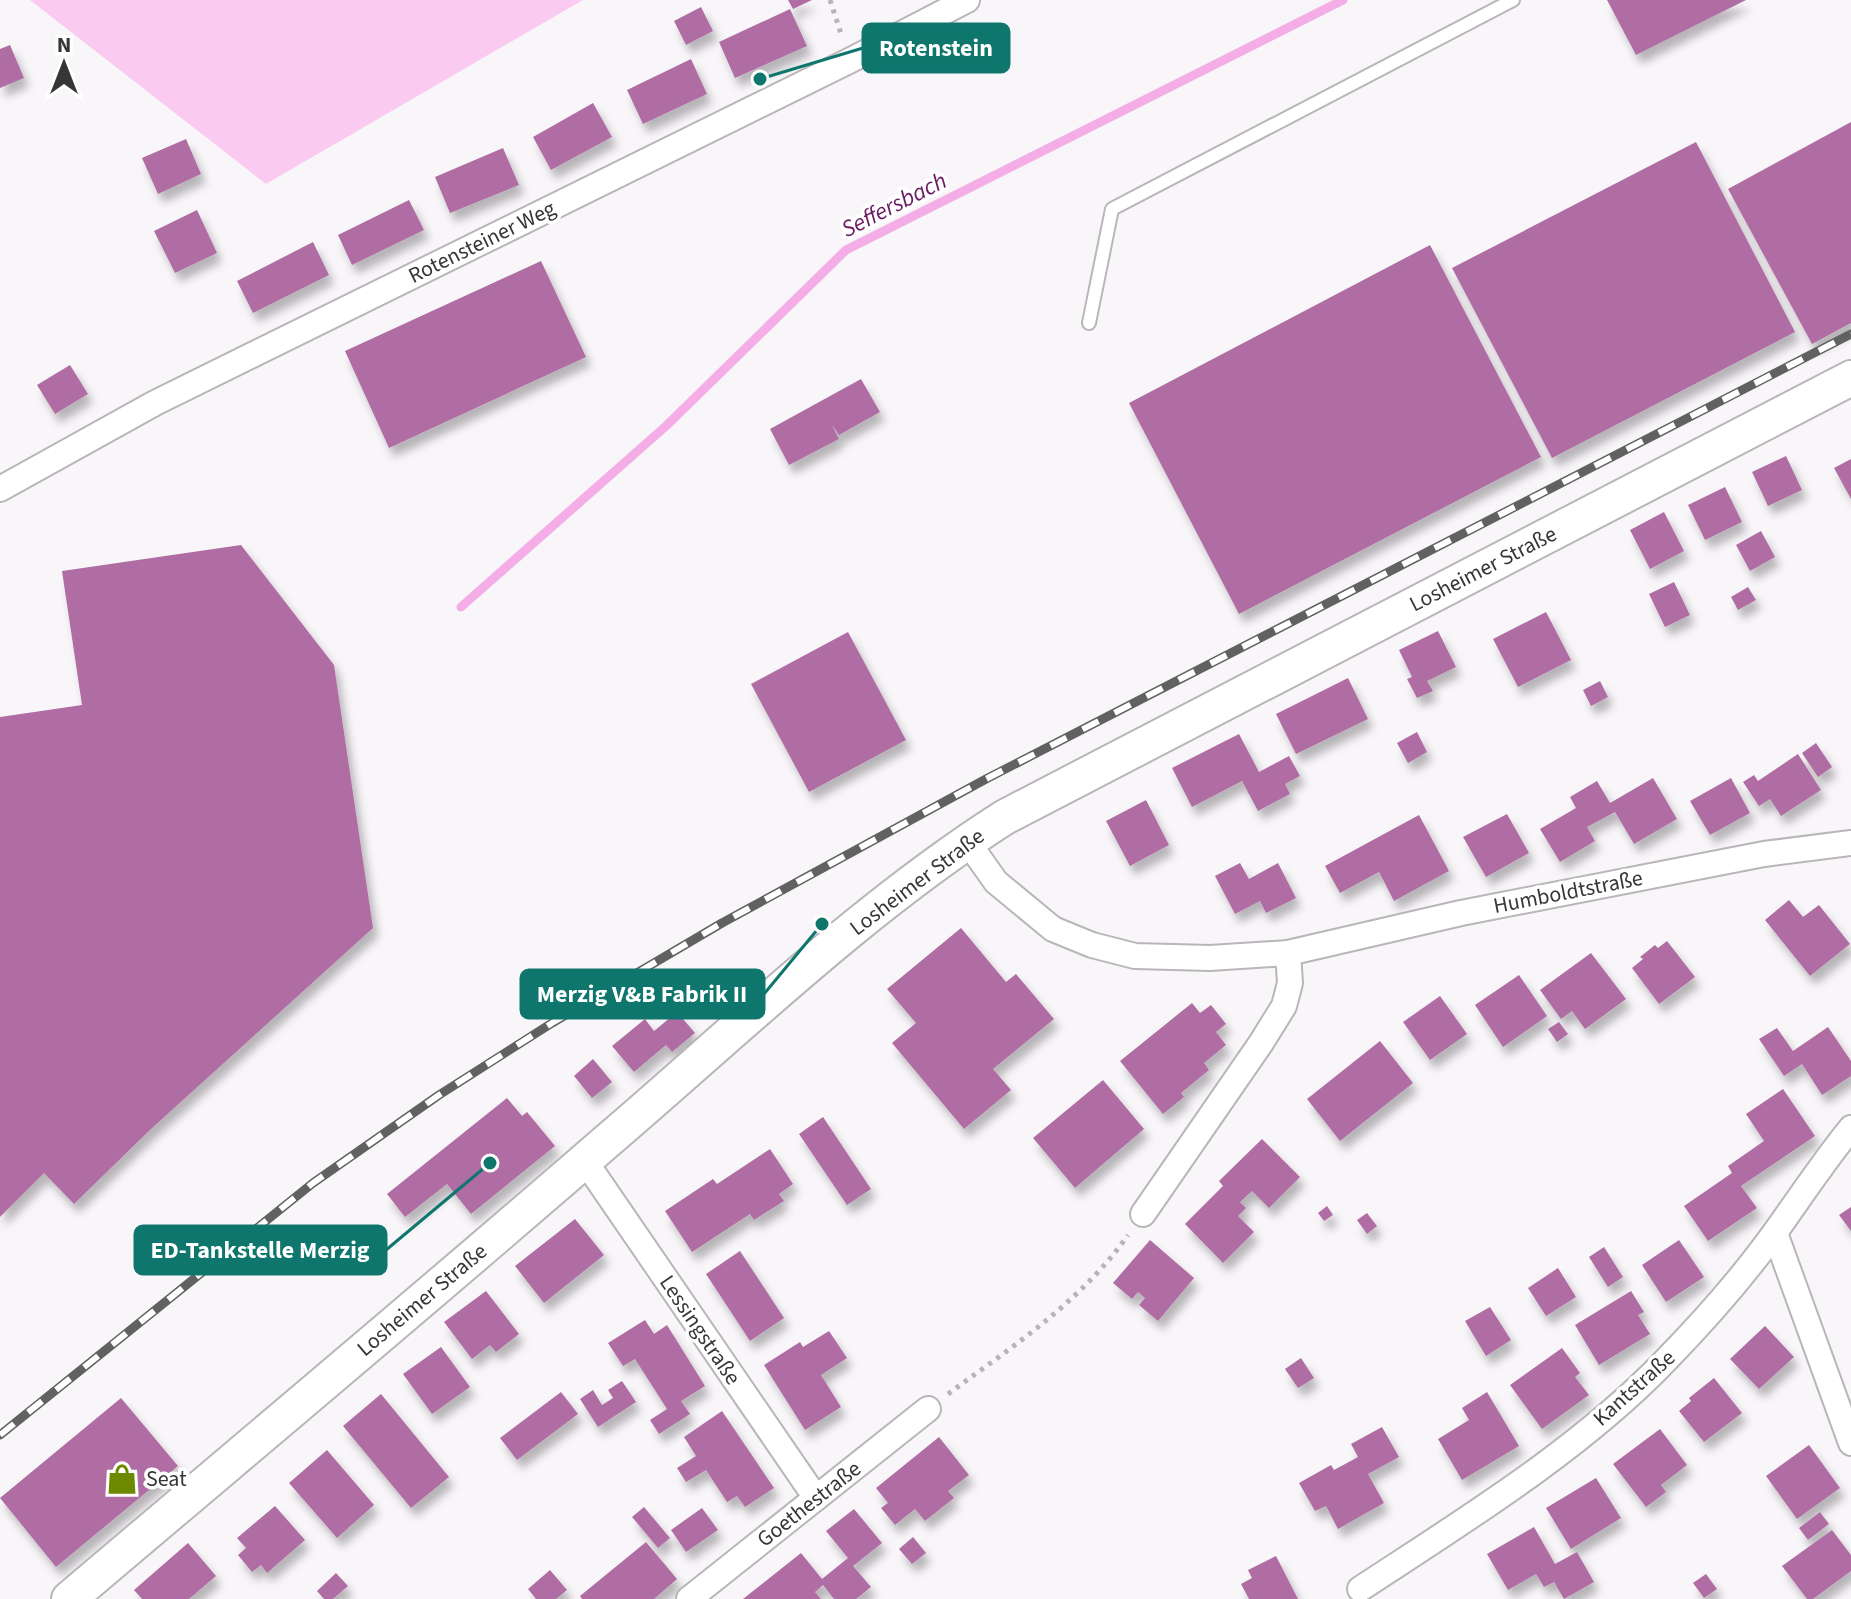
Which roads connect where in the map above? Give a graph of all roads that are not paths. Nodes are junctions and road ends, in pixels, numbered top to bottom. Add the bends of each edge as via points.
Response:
1 (967, 0) edge
2 (1513, 0) edge
3 (1089, 323) dead end
4 (1851, 378) edge
5 (0, 489) edge
6 (967, 841) junction
7 (1851, 843) edge
8 (1288, 953) junction
9 (1851, 1128) edge
10 (585, 1161) junction
11 (1143, 1214) road end
12 (1775, 1233) junction
13 (928, 1409) road end
14 (1851, 1443) edge
15 (816, 1498) junction
16 (1360, 1589) dead end
17 (69, 1599) edge
18 (689, 1599) edge

1 - 5 street, Rotensteiner Weg via 155,403
2 - 3 lane via 1112,209
4 - 6 main road, Losheimer Straße
6 - 8 street, Humboldtstraße via 996,882 1041,920 1092,945 1135,956
6 - 10 main road, Losheimer Straße via 905,886
7 - 8 street, Humboldtstraße via 1461,913
8 - 11 street via 1290,983 1284,1006
9 - 12 street, Kantstraße
10 - 15 street, Lessingstraße
10 - 17 main road, Losheimer Straße
12 - 14 street
12 - 16 street, Kantstraße via 1674,1352 1599,1421 1504,1493
13 - 15 street, Goethestraße
15 - 18 street, Goethestraße

